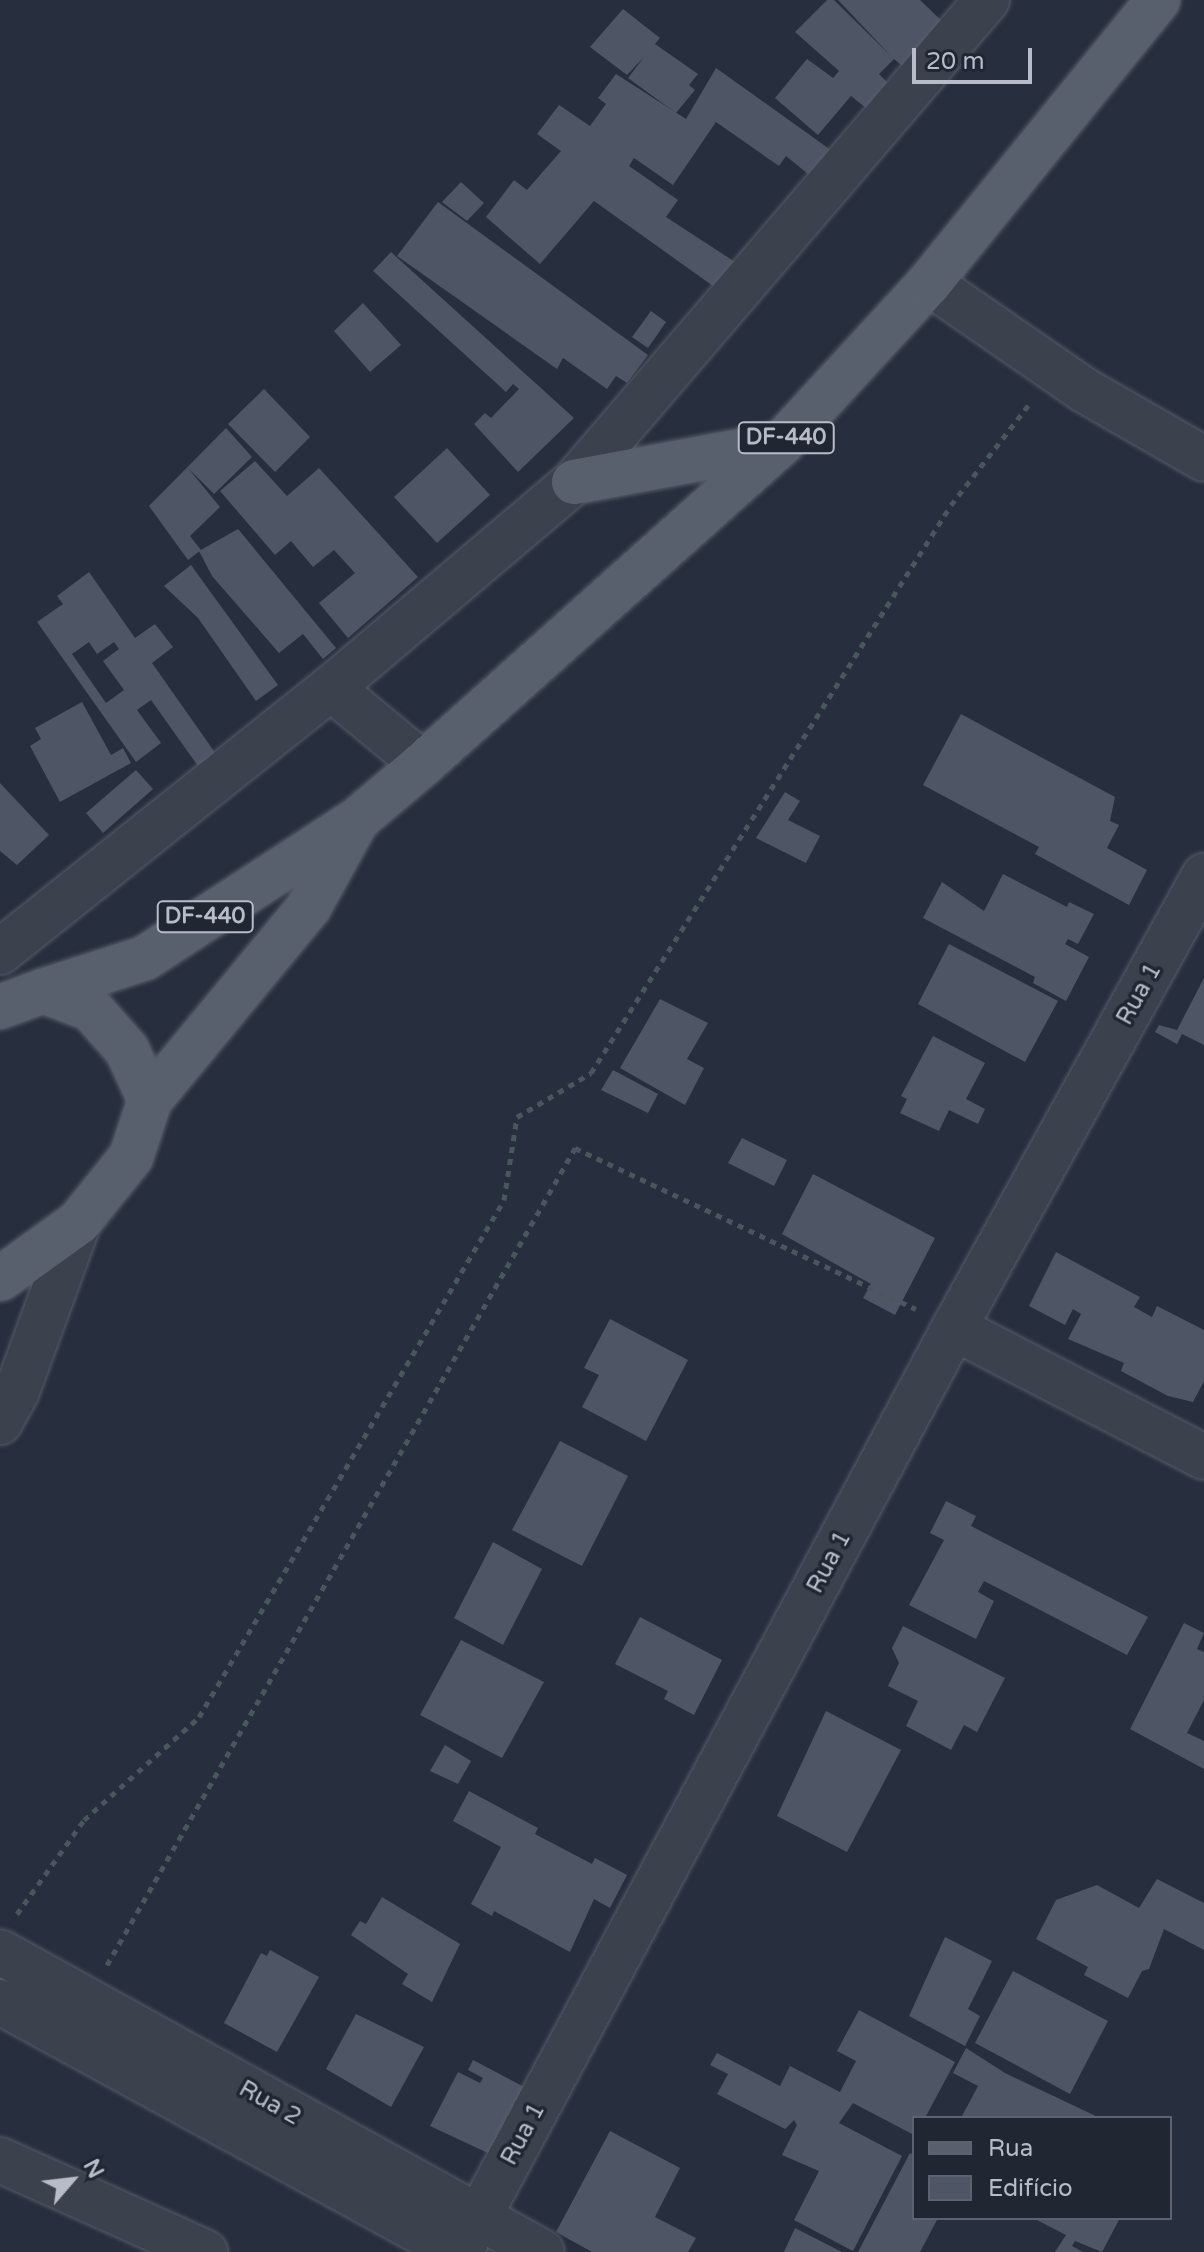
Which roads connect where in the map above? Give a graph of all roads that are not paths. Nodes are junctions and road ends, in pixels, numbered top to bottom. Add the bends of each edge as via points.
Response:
1 (987, 0) edge
2 (1158, 0) edge
3 (929, 283) junction
4 (781, 444) junction
5 (1204, 459) edge
6 (574, 482) junction
7 (331, 688) junction
8 (423, 764) junction
9 (357, 820) junction
10 (1204, 876) edge
11 (0, 952) edge
12 (43, 991) junction
13 (0, 1007) edge
14 (150, 1100) junction
15 (79, 1222) junction
16 (0, 1279) edge
17 (954, 1328) junction
18 (0, 1422) edge
19 (1204, 1457) edge
20 (4, 1939) edge
21 (0, 2002) edge
22 (157, 2064) junction
23 (0, 2160) edge
24 (466, 2241) edge
25 (205, 2252) edge
26 (542, 2252) edge

1 - 6 street
2 - 3 main road, DF-440
3 - 4 main road, DF-440
3 - 5 street via 1055,371
4 - 6 main road
4 - 8 main road, DF-440
6 - 7 street
7 - 8 street
7 - 11 street
8 - 9 main road, DF-440
9 - 12 main road, DF-440 via 145,958
9 - 14 main road, DF-440 via 309,907
10 - 17 street, Rua 1
12 - 13 main road
12 - 14 main road via 91,1009 127,1050
14 - 15 main road via 131,1157
15 - 16 main road
15 - 18 street via 17,1391
17 - 19 street
17 - 24 street, Rua 1
20 - 22 street, Rua 2
21 - 22 street, Rua 2
22 - 24 street, Rua 2
23 - 25 street
24 - 26 street, Rua 2

